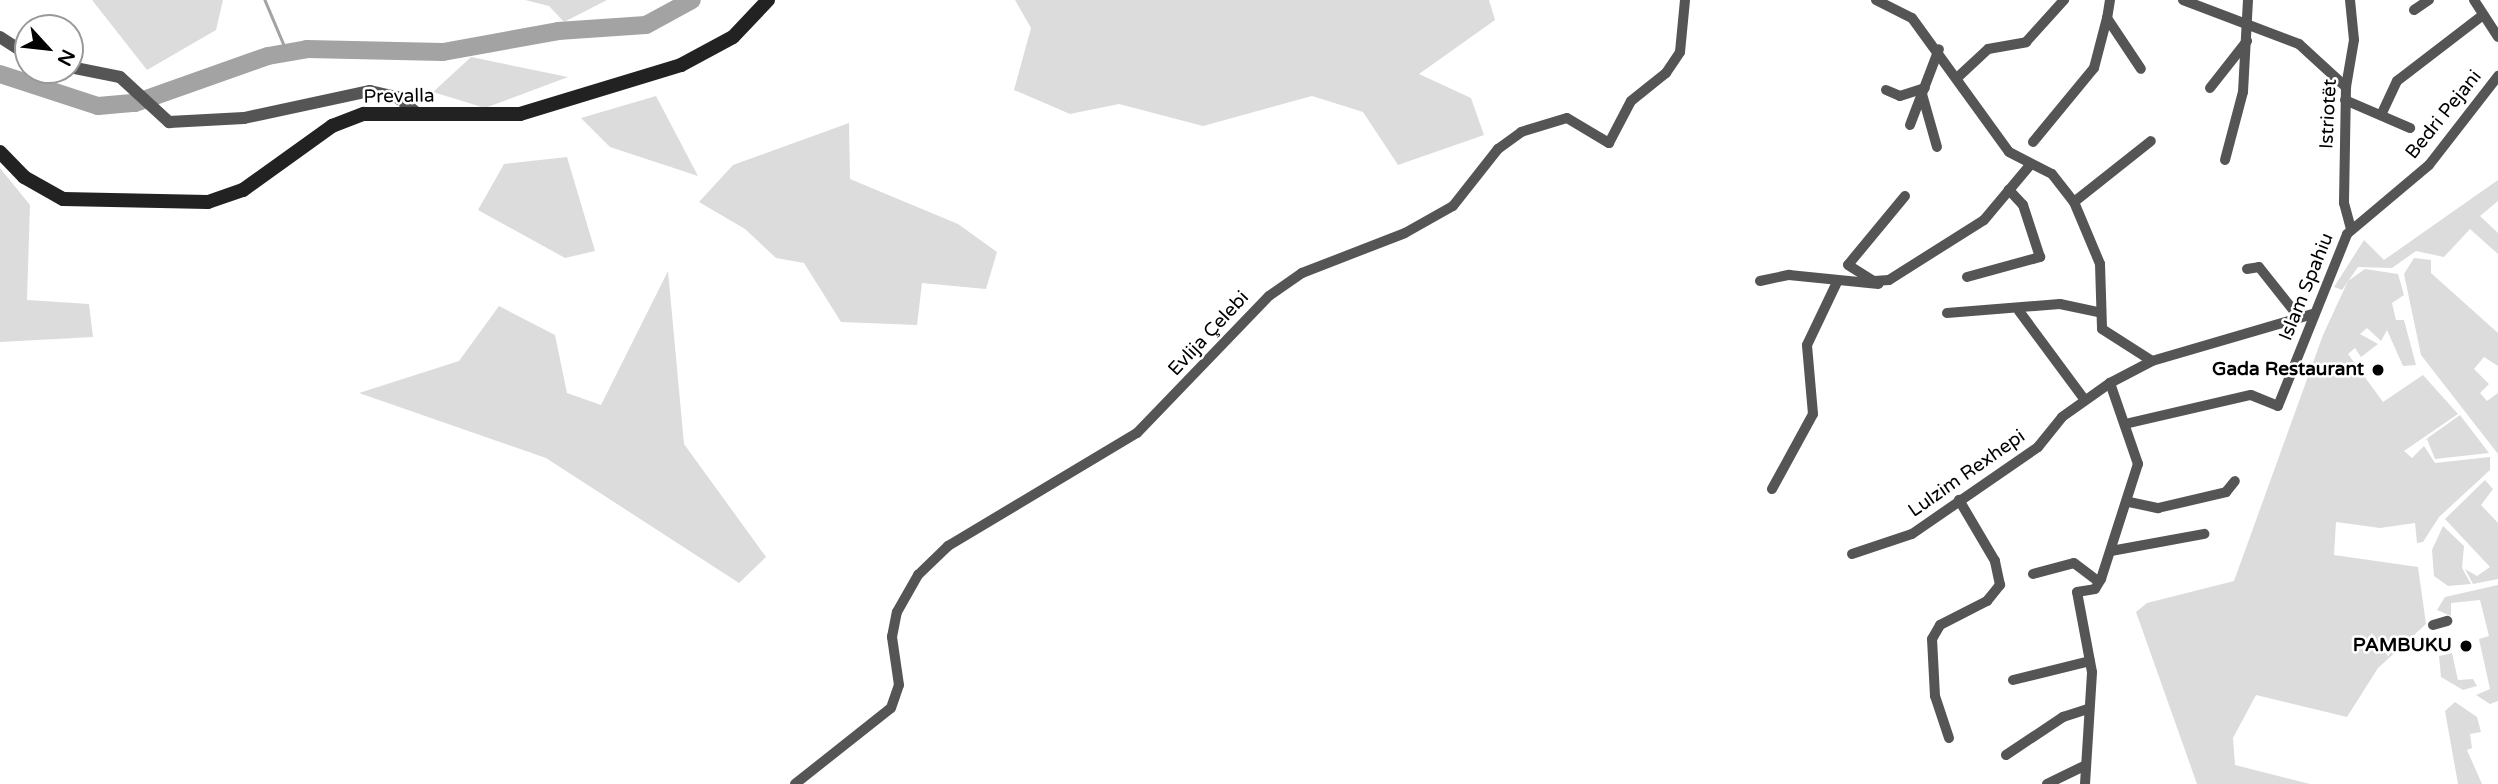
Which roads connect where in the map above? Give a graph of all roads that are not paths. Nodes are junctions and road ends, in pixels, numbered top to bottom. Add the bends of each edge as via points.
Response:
1 (768, 0) edge
2 (1685, 0) edge
3 (1876, 0) edge
4 (2064, 0) edge
5 (2110, 0) edge
6 (2183, 0) edge
7 (2248, 0) edge
8 (2350, 0) edge
9 (2474, 0) edge
10 (2431, 1) edge
11 (2414, 10) dead end
12 (2483, 15) junction
13 (2107, 18) junction
14 (2246, 25) junction
15 (2498, 37) edge
16 (2247, 41) junction
17 (1938, 49) junction
18 (2141, 69) dead end
19 (84, 70) edge
20 (2498, 76) edge
21 (1958, 77) junction
22 (2346, 87) junction
23 (2210, 88) dead end
24 (1886, 90) dead end
25 (1923, 91) junction
26 (2345, 100) junction
27 (2382, 113) junction
28 (418, 114) junction
29 (1910, 125) dead end
30 (2410, 128) dead end
31 (2151, 141) dead end
32 (2033, 142) dead end
33 (1937, 147) dead end
34 (0, 152) edge
35 (2225, 160) dead end
36 (2031, 163) junction
37 (2010, 190) junction
38 (1905, 196) dead end
39 (2074, 202) junction
40 (2351, 229) junction
41 (2248, 269) dead end
42 (1967, 278) dead end
43 (1760, 281) dead end
44 (1837, 282) junction
45 (1881, 284) junction
46 (2019, 311) junction
47 (2097, 312) junction
48 (1947, 313) dead end
49 (2313, 314) junction
50 (2298, 316) junction
51 (2152, 361) junction
52 (2110, 383) junction
53 (2084, 398) junction
54 (2125, 424) junction
55 (2235, 481) dead end
56 (1772, 488) dead end
57 (1959, 500) junction
58 (2129, 502) junction
59 (2204, 534) dead end
60 (2111, 551) junction
61 (1852, 554) dead end
62 (2033, 574) dead end
63 (2099, 582) junction
64 (2447, 621) dead end
65 (2432, 625) dead end
66 (2090, 661) junction
67 (2013, 680) dead end
68 (2088, 709) junction
69 (1949, 738) dead end
70 (2006, 755) dead end
71 (2086, 765) junction
72 (795, 784) edge
73 (2047, 784) edge
74 (2085, 784) edge

1 - 28 main road, Prevalla via 752,21 704,55 617,86 520,114
2 - 72 street, Evlija Çelebi via 1680,52 1666,74 1631,101 1609,143 1567,118 1521,132 1498,149 1453,206 1405,233 1302,273 1269,296 1137,433 948,547 918,575 894,621 899,685 891,708
3 - 17 street via 1912,18
4 - 21 street via 2025,41 1987,49
5 - 13 street
6 - 14 street
7 - 14 street
8 - 22 street, Istriotët via 2354,40
9 - 12 street
10 - 11 street
12 - 15 street
12 - 27 street via 2397,81
13 - 18 street
13 - 32 street via 2094,68
14 - 16 street
14 - 22 street via 2299,44
16 - 23 street
16 - 35 street via 2243,92
17 - 21 street
17 - 25 street
19 - 28 street via 120,77 169,122 244,118 370,91 397,97
20 - 40 street, Bedri Pejani via 2429,165
21 - 36 street via 2009,152
22 - 26 street, Istriotët
24 - 25 street via 1900,96
25 - 29 street
25 - 33 street
26 - 27 street
26 - 40 street, Istriotët via 2344,209
27 - 30 street
28 - 34 main road, Prevalla via 364,114 332,125 243,190 208,202 63,200 24,177
31 - 39 street
36 - 37 street
36 - 39 street via 2052,174
37 - 42 street via 2023,205 2039,257
37 - 45 street via 1984,220
38 - 45 street via 1848,265
39 - 47 street via 2101,264
40 - 49 street, Islam Spahiu
41 - 50 street via 2259,267
43 - 44 street via 1789,275
44 - 45 street
44 - 56 street via 1807,345 1813,414
46 - 47 street via 2060,304
46 - 48 street
46 - 53 street
47 - 51 street via 2115,341
49 - 50 street
49 - 54 street, Islam Spahiu via 2278,405 2251,395
50 - 51 street
51 - 52 street, Lulzim Rexhepi
52 - 53 street, Lulzim Rexhepi
52 - 54 street
53 - 57 street, Lulzim Rexhepi via 2038,447
54 - 58 street via 2138,464
55 - 58 street via 2226,492 2158,508
57 - 61 street, Lulzim Rexhepi via 1906,537
57 - 69 street via 1995,561 2000,585 1987,601 1940,625 1932,639 1935,696
58 - 60 street
59 - 60 street
60 - 63 street
62 - 63 street via 2074,563
63 - 66 street via 2077,592
64 - 65 street
66 - 67 street
66 - 68 street
68 - 70 street via 2063,717
68 - 71 street
71 - 73 street
71 - 74 street

